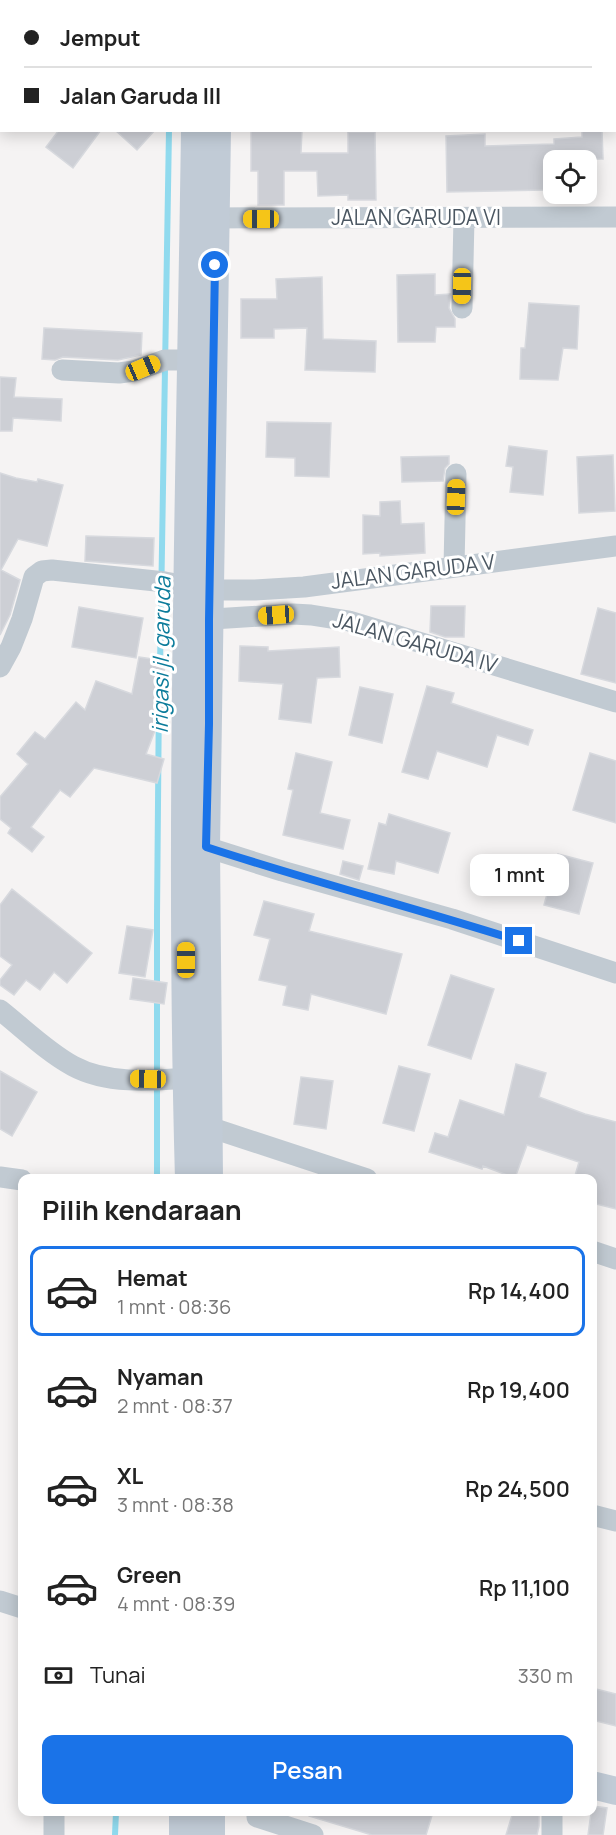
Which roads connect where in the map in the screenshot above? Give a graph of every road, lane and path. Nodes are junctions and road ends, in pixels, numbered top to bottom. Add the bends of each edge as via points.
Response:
1 (195, 132) edge
2 (217, 132) edge
3 (616, 217) edge
4 (205, 218) junction
5 (464, 218) junction
6 (462, 309) dead end
7 (170, 361) junction
8 (62, 370) dead end
9 (456, 474) dead end
10 (616, 546) edge
11 (454, 567) junction
12 (179, 585) junction
13 (198, 620) junction
14 (0, 667) edge
15 (616, 702) edge
16 (206, 847) junction
17 (616, 973) edge
18 (0, 1010) edge
19 (186, 1078) junction
20 (198, 1123) junction
21 (190, 1174) edge
22 (208, 1174) edge
23 (353, 1174) edge
24 (0, 1177) edge
25 (18, 1179) edge
26 (597, 1253) edge
27 (616, 1259) edge
28 (597, 1516) edge
29 (616, 1521) edge
30 (0, 1601) edge
31 (18, 1607) edge
32 (597, 1786) edge
33 (616, 1791) edge
34 (54, 1816) edge
35 (183, 1816) edge
36 (211, 1816) edge
37 (552, 1816) edge
38 (257, 1821) edge
39 (54, 1835) edge
40 (183, 1835) edge
41 (211, 1835) edge
42 (313, 1835) edge
43 (552, 1835) edge

1 - 4 main road
2 - 4 main road
3 - 5 street, JALAN GARUDA VI
4 - 5 street, JALAN GARUDA VI
4 - 7 main road
4 - 12 main road
5 - 6 street
7 - 8 street via 119,373
7 - 12 main road
9 - 11 street
10 - 11 street, JALAN GARUDA V
11 - 12 street, JALAN GARUDA V via 304,587
12 - 13 main road
12 - 14 street, JALAN GARUDA V via 52,570 39,572
13 - 15 street, JALAN GARUDA IV via 293,614 350,621
13 - 16 main road via 209,724
13 - 19 main road
16 - 17 street via 452,919
16 - 20 main road
18 - 19 street via 54,1053 88,1073 121,1079
19 - 20 main road
20 - 21 main road
20 - 22 main road
20 - 23 street
24 - 25 street
26 - 27 street
28 - 29 street
30 - 31 street
32 - 33 main road
34 - 39 street
35 - 40 main road
36 - 41 main road
37 - 43 street
38 - 42 street

